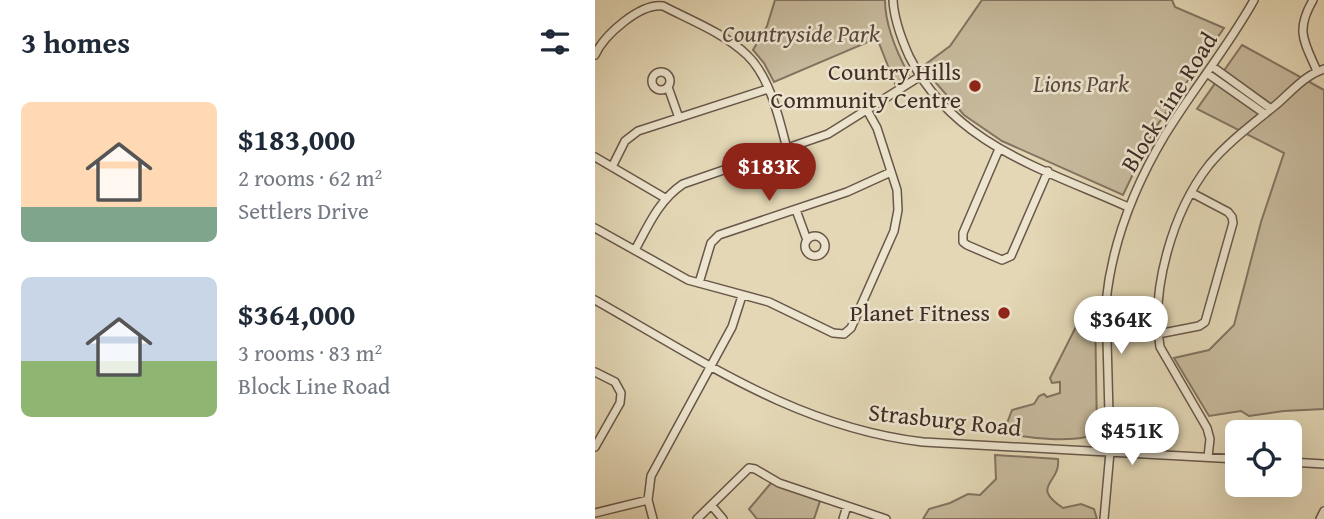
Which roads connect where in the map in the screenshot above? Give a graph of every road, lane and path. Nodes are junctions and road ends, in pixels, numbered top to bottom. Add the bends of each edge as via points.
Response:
1 (893, 0) edge
2 (1254, 0) edge
3 (1313, 0) edge
4 (595, 55) edge
5 (1320, 70) edge
6 (1210, 71) junction
7 (919, 76) junction
8 (668, 88) dead end
9 (768, 89) junction
10 (867, 110) junction
11 (1268, 111) junction
12 (679, 118) junction
13 (787, 149) junction
14 (999, 149) junction
15 (595, 158) edge
16 (612, 167) junction
17 (1048, 171) junction
18 (891, 172) junction
19 (1192, 193) junction
20 (665, 198) junction
21 (1128, 207) junction
22 (796, 210) junction
23 (595, 228) edge
24 (807, 240) dead end
25 (635, 250) junction
26 (699, 283) junction
27 (742, 296) junction
28 (595, 300) edge
29 (1158, 334) junction
30 (711, 365) junction
31 (595, 372) edge
32 (595, 447) edge
33 (1110, 452) junction
34 (1208, 457) junction
35 (1225, 458) edge
36 (1302, 463) edge
37 (1324, 464) edge
38 (648, 500) junction
39 (712, 506) junction
40 (848, 506) junction
41 (1324, 511) edge
42 (595, 513) edge
43 (653, 519) edge
44 (697, 519) edge
45 (723, 519) edge
46 (843, 519) edge
47 (886, 519) edge
48 (1104, 519) edge
49 (1319, 519) edge

1 - 7 street via 897,28
2 - 6 street, Block Line Road
3 - 5 street via 1301,32
4 - 9 street via 615,29 644,9 663,6 738,47 754,63
5 - 11 street
6 - 11 street
6 - 21 street, Block Line Road via 1164,137
7 - 10 street
7 - 14 street via 950,115
8 - 12 street
9 - 12 street
9 - 13 street
10 - 13 street via 828,134
10 - 18 street
11 - 19 street via 1211,163
12 - 16 street via 630,136
13 - 20 street via 696,178
14 - 17 street
14 - 17 street via 963,233 967,246 1002,260 1011,256
15 - 16 street
16 - 20 street
17 - 21 street
18 - 22 street
18 - 27 street via 899,200 897,221 848,332 839,335 769,302
19 - 29 street via 1163,268
19 - 29 street via 1228,212 1233,223 1205,322
20 - 25 street
21 - 33 street, Block Line Road via 1106,302
22 - 24 street
22 - 26 street via 719,235 711,243
23 - 25 street
25 - 26 street
26 - 27 street
27 - 30 street via 732,327
28 - 30 street, Strasburg Road
29 - 34 street via 1160,347 1207,428
30 - 33 street, Strasburg Road via 777,401 888,437
30 - 38 street via 655,465
31 - 32 street via 614,382 621,393
33 - 34 street, Strasburg Road
33 - 48 street, Block Line Road
34 - 35 street, Strasburg Road
36 - 37 street
38 - 42 street
38 - 43 street
39 - 40 street via 749,468
39 - 44 street
39 - 45 street
40 - 46 street
40 - 47 street
41 - 49 street

